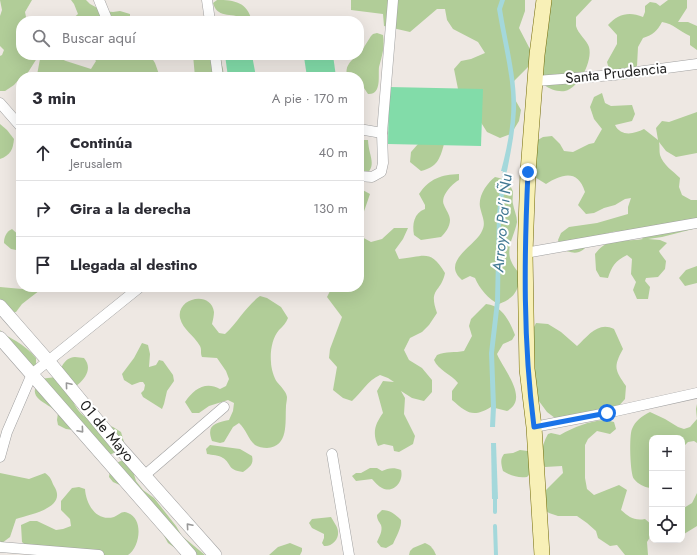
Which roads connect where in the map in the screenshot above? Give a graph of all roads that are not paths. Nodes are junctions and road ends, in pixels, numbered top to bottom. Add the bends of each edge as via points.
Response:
1 (99, 0) edge
2 (207, 0) edge
3 (393, 0) edge
4 (544, 0) edge
5 (106, 16) edge
6 (209, 16) edge
7 (216, 60) edge
8 (697, 64) edge
9 (217, 72) edge
10 (536, 81) junction
11 (0, 103) edge
12 (16, 121) edge
13 (364, 130) edge
14 (382, 133) junction
15 (364, 176) edge
16 (697, 223) edge
17 (525, 253) junction
18 (134, 292) edge
19 (0, 306) edge
20 (0, 338) edge
21 (49, 362) junction
22 (32, 374) junction
23 (697, 393) edge
24 (224, 407) dead end
25 (534, 427) junction
26 (332, 454) dead end
27 (0, 457) edge
28 (145, 475) junction
29 (0, 547) edge
30 (99, 555) edge
31 (190, 555) edge
32 (215, 555) edge
33 (349, 555) edge
34 (542, 555) edge

1 - 5 street
2 - 6 street
3 - 14 street
4 - 10 main road
7 - 9 street
8 - 10 street, Santa Prudencia via 614,75
10 - 17 main road via 528,172
11 - 12 street
13 - 14 street
14 - 15 street via 381,172 372,177
16 - 17 street
17 - 25 main road via 527,369
18 - 21 street
19 - 21 street, 01 de Mayo
20 - 22 street, 01 de Mayo
21 - 22 street
28 -> 21 street, 01 de Mayo
22 - 27 street via 7,432
22 -> 31 street, 01 de Mayo
23 - 25 street
24 - 28 street
25 - 34 main road
26 - 33 street
32 -> 28 street, 01 de Mayo
29 - 30 street

